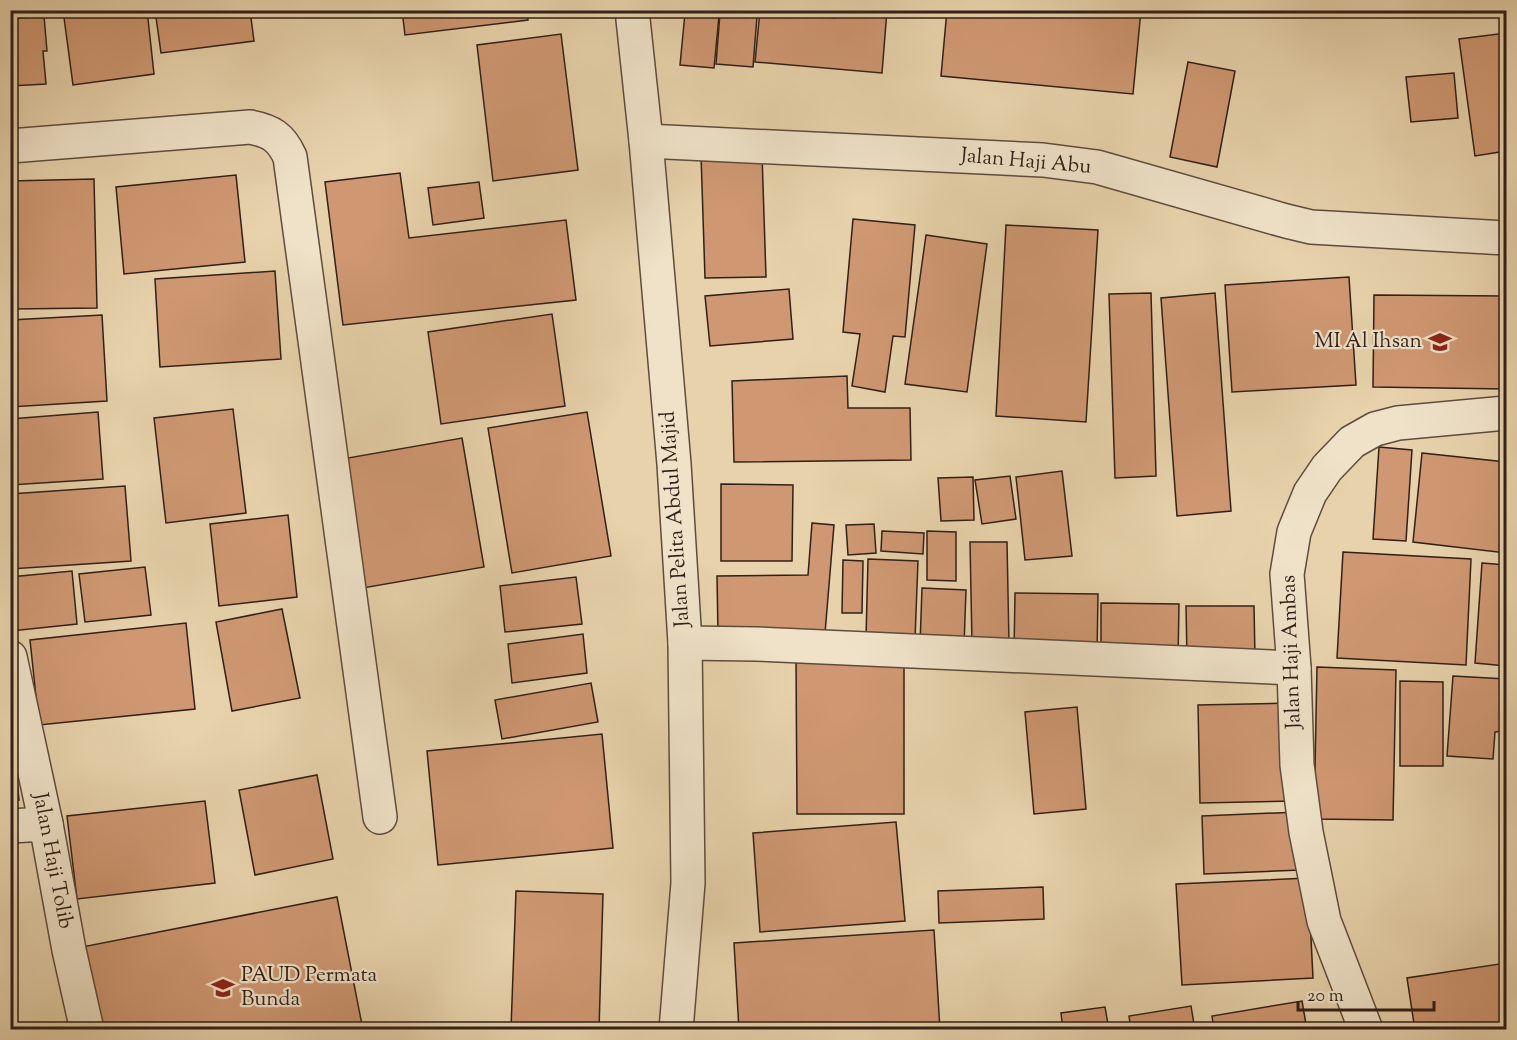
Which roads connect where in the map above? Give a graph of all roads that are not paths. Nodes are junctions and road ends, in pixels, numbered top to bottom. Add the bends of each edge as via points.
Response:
1 (632, 10) edge
2 (646, 141) junction
3 (10, 146) edge
4 (1506, 238) edge
5 (1506, 413) edge
6 (685, 643) junction
7 (10, 657) edge
8 (1294, 668) junction
9 (380, 817) dead end
10 (46, 824) junction
11 (10, 826) edge
12 (87, 1029) edge
13 (676, 1029) edge
14 (1366, 1029) edge

1 - 2 street, Jalan Pelita Abdul Majid
2 - 4 street, Jalan Haji Abu via 1070,163 1097,167 1311,227
2 - 6 street, Jalan Pelita Abdul Majid
3 - 9 street via 249,127 263,129 284,145 290,157
5 - 8 street, Jalan Haji Ambas via 1398,423 1375,429 1352,442 1327,468 1310,493 1294,532 1287,574
6 - 8 street
6 - 13 street, Jalan Pelita Abdul Majid via 688,883
7 - 10 street, Jalan Haji Tolib
8 - 14 street, Jalan Haji Ambas via 1297,765 1306,832 1324,921
10 - 11 street
10 - 12 street, Jalan Haji Tolib

